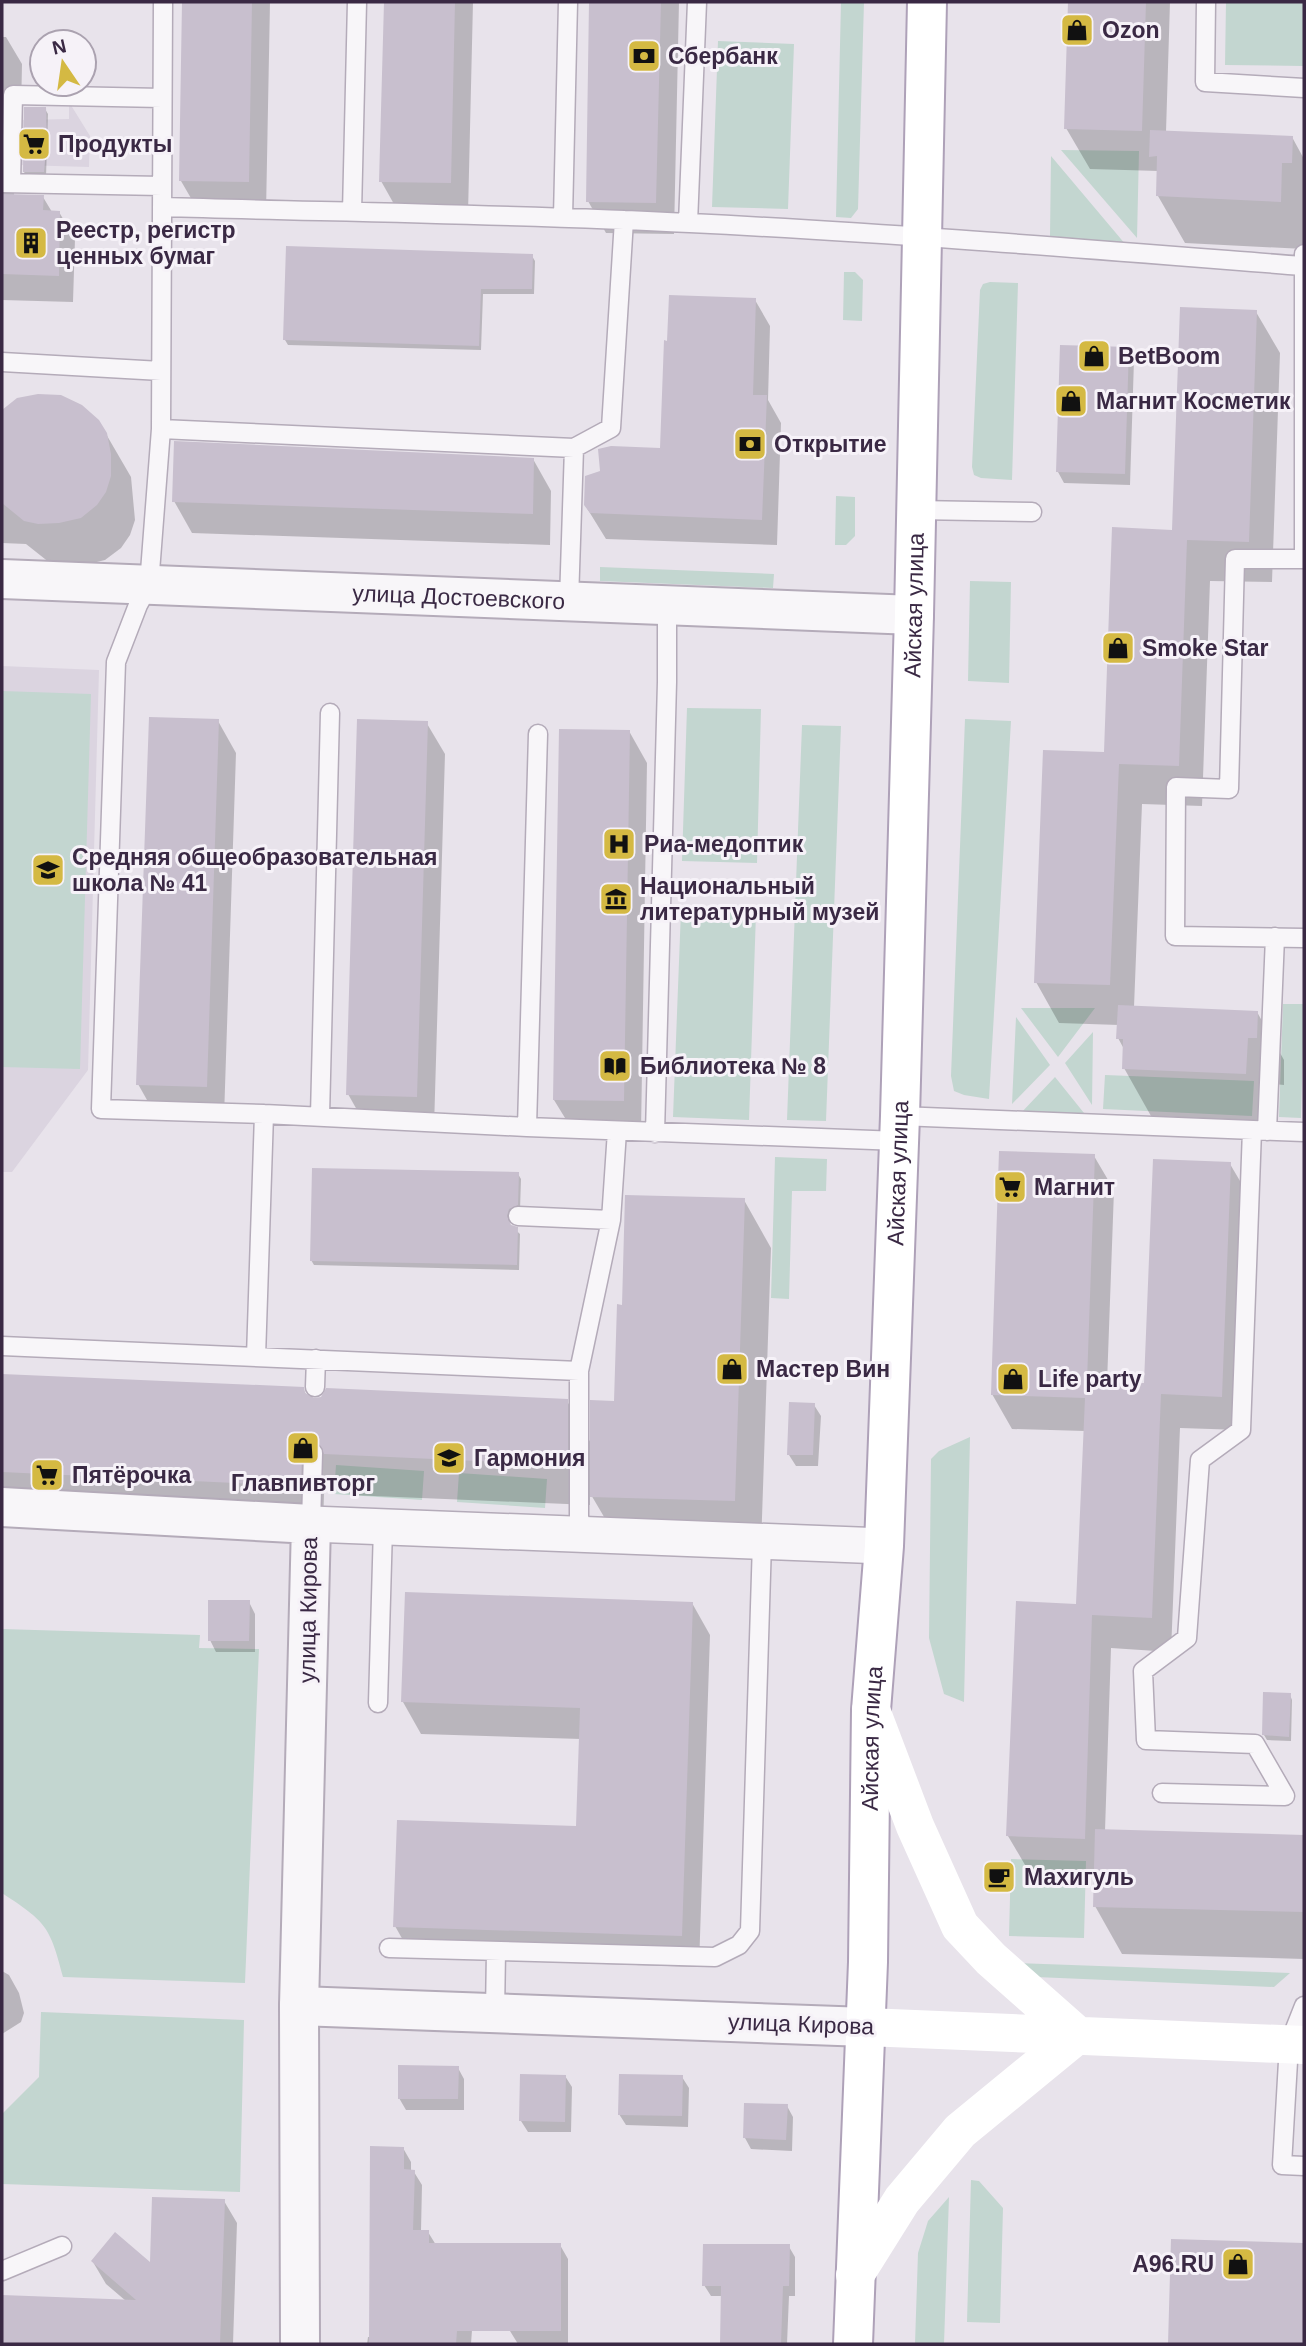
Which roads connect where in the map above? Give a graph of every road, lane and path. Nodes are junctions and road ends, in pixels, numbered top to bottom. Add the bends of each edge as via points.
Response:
1 (163, 2) edge
2 (357, 2) edge
3 (568, 2) edge
4 (697, 2) edge
5 (927, 2) edge
6 (1206, 2) edge
7 (1304, 88) edge
8 (162, 98) junction
9 (6, 183) edge
10 (162, 186) junction
11 (162, 207) junction
12 (352, 212) junction
13 (563, 217) junction
14 (624, 220) junction
15 (688, 223) junction
16 (922, 236) junction
17 (1303, 260) edge
18 (2, 362) edge
19 (161, 371) junction
20 (161, 429) junction
21 (574, 448) junction
22 (916, 510) junction
23 (1032, 512) dead end
24 (2, 579) edge
25 (149, 585) junction
26 (569, 601) junction
27 (667, 605) junction
28 (914, 615) junction
29 (330, 713) dead end
30 (538, 734) dead end
31 (1275, 937) junction
32 (1304, 938) edge
33 (264, 1114) junction
34 (320, 1116) junction
35 (527, 1127) junction
36 (899, 1129) junction
37 (617, 1131) junction
38 (1260, 1131) junction
39 (1304, 1132) edge
40 (655, 1133) junction
41 (518, 1216) dead end
42 (611, 1220) junction
43 (2, 1346) edge
44 (256, 1357) junction
45 (316, 1359) junction
46 (579, 1371) junction
47 (315, 1388) dead end
48 (313, 1454) dead end
49 (2, 1507) edge
50 (311, 1524) junction
51 (383, 1527) junction
52 (582, 1534) junction
53 (762, 1542) junction
54 (884, 1546) junction
55 (378, 1703) dead end
56 (871, 1710) junction
57 (1162, 1793) dead end
58 (1285, 1796) junction
59 (1304, 1796) edge
60 (389, 1948) dead end
61 (496, 1951) junction
62 (299, 2006) junction
63 (1304, 2006) edge
64 (495, 2013) junction
65 (866, 2027) junction
66 (1077, 2035) junction
67 (1297, 2044) edge
68 (1304, 2166) edge
69 (62, 2246) dead end
70 (2, 2271) edge
71 (855, 2275) junction
72 (300, 2344) edge
73 (853, 2344) edge

1 - 8 lane
2 - 12 lane
3 - 13 lane
4 - 15 lane
5 - 16 main road, Айская улица
6 - 7 lane via 1205,82
8 - 9 lane via 13,95
8 - 10 lane
9 - 10 lane
10 - 11 lane
11 - 12 lane
11 - 19 lane
12 - 13 lane
13 - 14 lane
14 - 15 lane
14 - 21 lane via 611,428
15 - 16 lane
16 - 17 lane
16 - 22 main road, Айская улица
17 - 31 lane via 1304,559 1234,559 1229,789 1176,788 1175,936
18 - 19 lane
19 - 20 lane
20 - 21 lane
20 - 25 lane
21 - 26 lane
22 - 23 lane
22 - 28 main road, Айская улица
24 - 25 street, улица Достоевского
25 - 26 street, улица Достоевского
25 - 33 lane via 116,662 101,1109
26 - 27 street, улица Достоевского
27 - 28 street, улица Достоевского
27 - 40 lane
28 - 36 main road, Айская улица
29 - 34 lane
30 - 35 lane
31 - 32 lane
31 - 38 lane
33 - 34 lane
33 - 44 lane
34 - 35 lane
35 - 37 lane
36 - 38 lane
36 - 40 lane
36 - 54 main road, Айская улица
37 - 40 lane
37 - 42 lane
38 - 39 lane
38 - 58 lane via 1241,1430 1200,1460 1187,1638 1143,1671 1146,1740 1255,1744
41 - 42 lane
42 - 46 lane
43 - 44 lane
44 - 45 lane
45 - 46 lane
45 - 47 lane
46 - 52 lane
48 - 50 lane
49 - 50 street, улица Кирова
50 - 51 street
50 - 62 street, улица Кирова
51 - 52 street
51 - 55 lane
52 - 53 street
53 - 54 street
53 - 61 lane via 750,1930 739,1945 715,1958
54 - 56 main road, Айская улица
56 - 65 main road, Айская улица
56 - 66 main road via 915,1826 960,1926
57 - 58 lane
58 - 59 lane
60 - 61 lane
61 - 64 lane
62 - 64 street, улица Кирова
62 - 72 street, улица Кирова
63 - 67 lane
64 - 65 street, улица Кирова
65 - 66 main road, улица Кирова
65 - 71 main road, Айская улица
66 - 67 main road, улица Кирова
66 - 71 main road via 960,2131 902,2200
67 - 68 lane via 1282,2165
69 - 70 lane
71 - 73 main road, Айская улица

